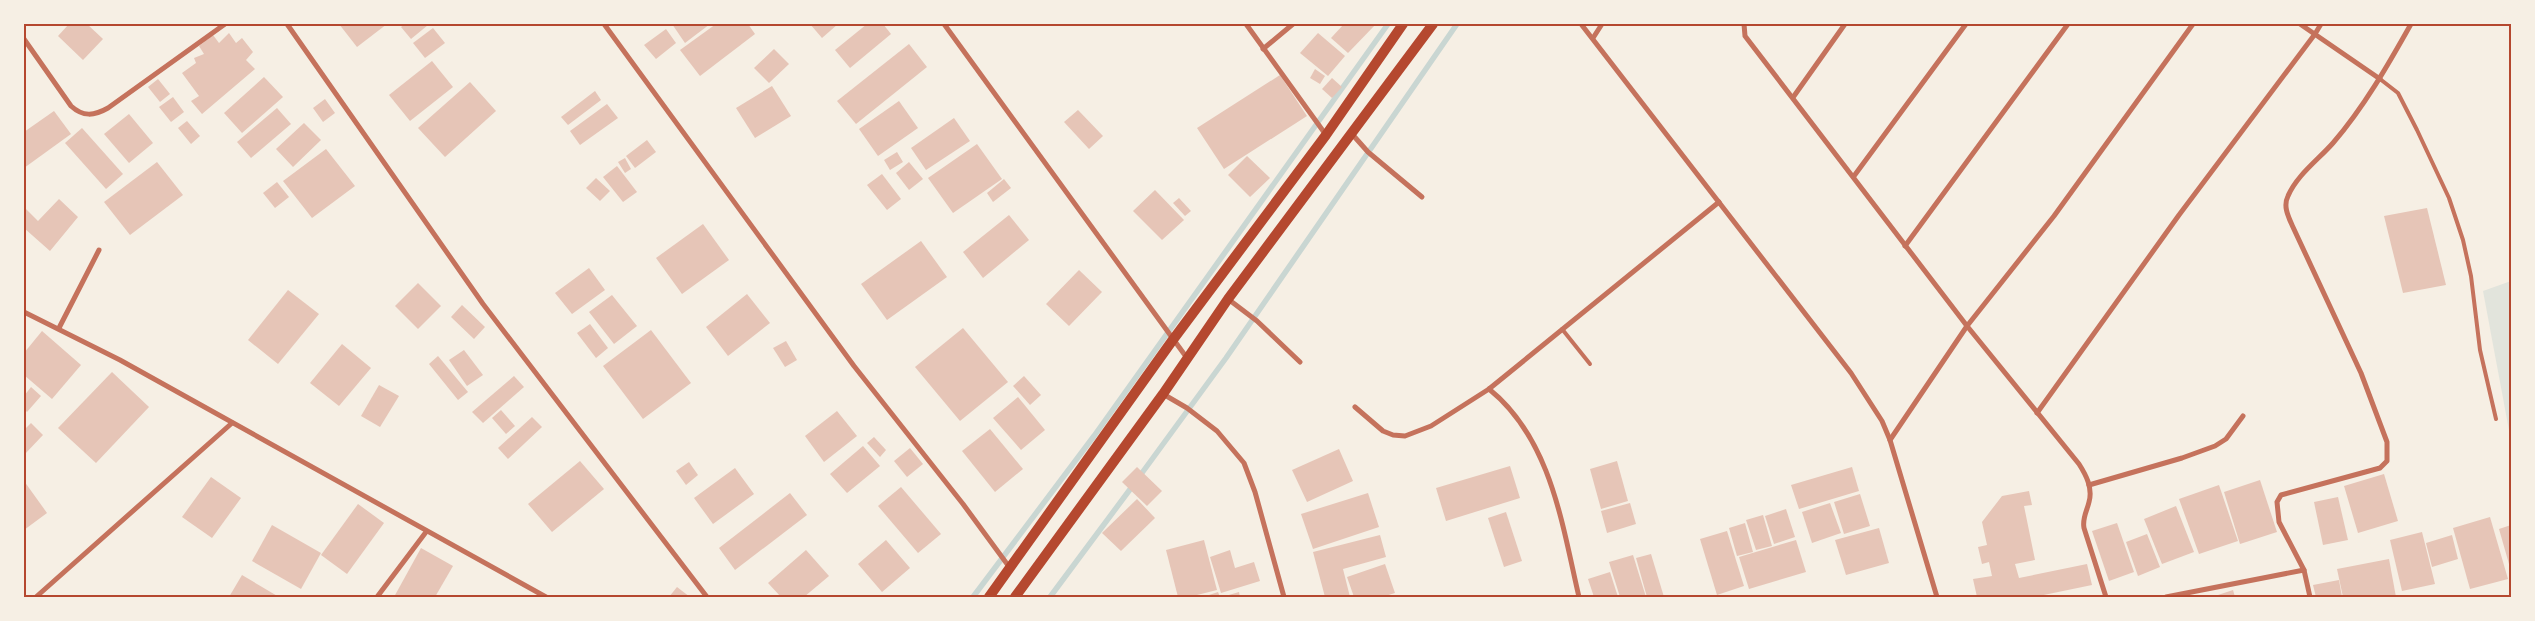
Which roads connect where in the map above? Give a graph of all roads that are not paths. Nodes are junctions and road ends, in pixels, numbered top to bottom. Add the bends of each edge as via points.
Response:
1 (225, 24) edge
2 (287, 24) edge
3 (604, 24) edge
4 (944, 24) edge
5 (1246, 24) edge
6 (1293, 24) edge
7 (1403, 24) edge
8 (1433, 24) edge
9 (1581, 24) edge
10 (1602, 24) edge
11 (1744, 24) edge
12 (1846, 24) edge
13 (1966, 24) edge
14 (2068, 24) edge
15 (2193, 24) edge
16 (2300, 24) edge
17 (2321, 24) edge
18 (2411, 24) edge
19 (2315, 34) junction
20 (1593, 38) junction
21 (24, 39) edge
22 (1263, 49) junction
23 (2380, 78) junction
24 (1794, 96) junction
25 (1352, 134) junction
26 (1326, 135) junction
27 (1854, 176) junction
28 (1422, 197) dead end
29 (1720, 202) junction
30 (1905, 246) junction
31 (99, 250) dead end
32 (1228, 299) junction
33 (24, 312) edge
34 (1967, 326) junction
35 (60, 328) junction
36 (1562, 329) junction
37 (1172, 341) junction
38 (1187, 358) junction
39 (1300, 362) dead end
40 (1590, 364) dead end
41 (1489, 389) junction
42 (1163, 394) junction
43 (1355, 407) dead end
44 (2037, 413) junction
45 (2243, 416) dead end
46 (2496, 419) dead end
47 (232, 424) junction
48 (1890, 440) junction
49 (2089, 485) junction
50 (426, 532) junction
51 (1010, 569) junction
52 (2304, 570) junction
53 (36, 597) edge
54 (377, 597) edge
55 (546, 597) edge
56 (707, 597) edge
57 (989, 597) edge
58 (1015, 597) edge
59 (1284, 597) edge
60 (1578, 597) edge
61 (1938, 597) edge
62 (2106, 597) edge
63 (2166, 597) edge
64 (2310, 597) edge

1 - 21 street via 108,108 90,115 70,106
2 - 56 street via 483,304
3 - 51 street via 854,366
4 - 37 street
5 - 22 street
6 - 22 street
7 - 26 main road
8 - 25 main road
9 - 20 street
10 - 20 street
11 - 24 street via 1745,36
12 - 24 street
13 - 27 street
14 - 30 street
15 - 34 street via 2054,216
16 - 19 street
17 - 19 street
18 - 23 street
19 - 23 street
19 - 44 street via 2179,215
20 - 29 street
22 - 26 street
23 - 46 lane via 2398,93 2449,198 2472,276 2480,350
23 - 52 street via 2333,143 2287,197 2292,225 2361,373 2387,442 2386,461 2380,468 2281,495 2277,502 2279,522
24 - 27 street
25 - 28 street via 1368,152
25 - 32 main road
26 - 37 main road
27 - 30 street
29 - 36 street
29 - 48 street via 1851,373 1882,421
30 - 34 street
31 - 35 street
32 - 38 main road
32 - 39 street via 1249,314
33 - 35 street
34 - 44 street
34 - 48 street
35 - 47 street
36 - 40 lane
36 - 41 street
37 - 38 street
37 - 51 main road
38 - 42 main road
41 - 43 street via 1431,426 1405,436 1383,431
41 - 60 street via 1507,404 1528,431 1543,464 1556,501
42 - 58 main road
42 - 59 street via 1187,408 1239,455 1249,472
44 - 49 street via 2079,464
45 - 49 street via 2226,439 2215,446
47 - 50 street
47 - 53 street
48 - 61 street
49 - 62 street via 2090,497 2083,525
50 - 54 street
50 - 55 street
51 - 57 main road
52 - 63 street
52 - 64 street

